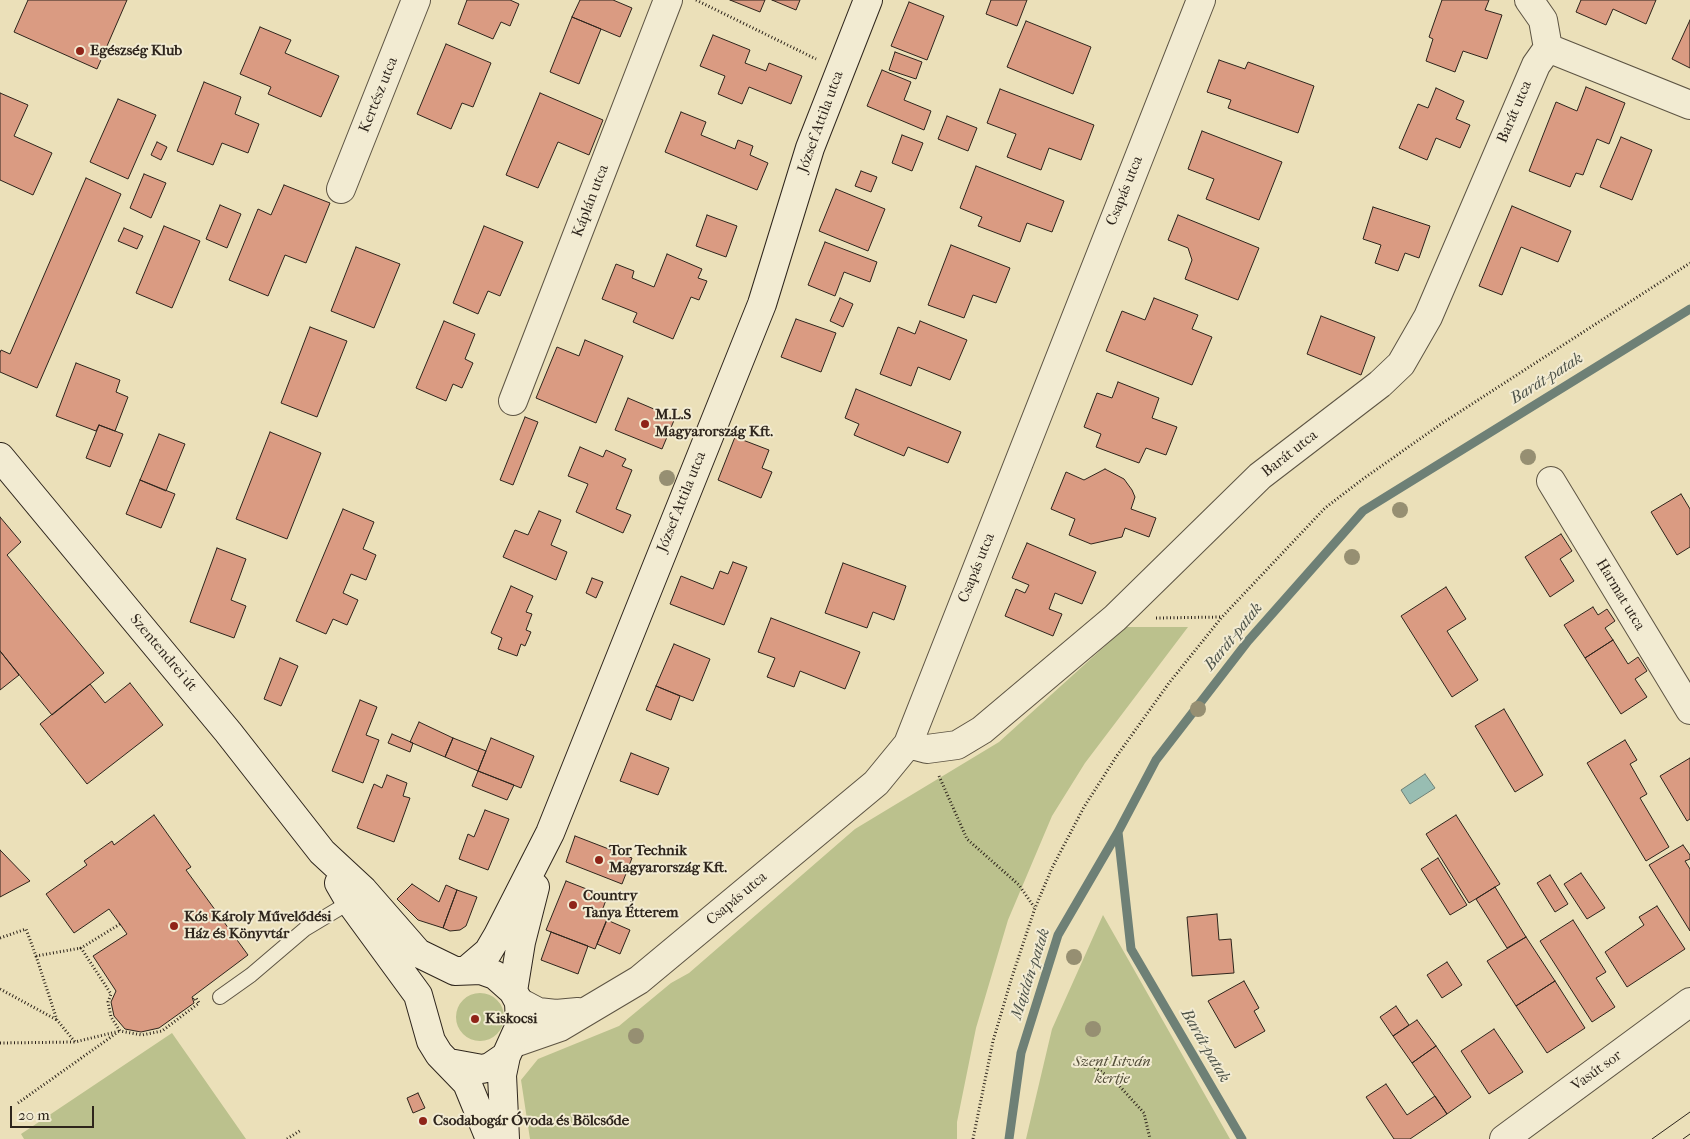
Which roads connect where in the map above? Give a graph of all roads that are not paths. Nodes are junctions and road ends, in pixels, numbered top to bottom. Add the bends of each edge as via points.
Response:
1 (416, 0) edge
2 (668, 0) edge
3 (868, 0) edge
4 (1201, 0) edge
5 (1528, 0) edge
6 (1548, 48) junction
7 (1690, 104) edge
8 (341, 190) dead end
9 (513, 401) dead end
10 (0, 457) edge
11 (1550, 481) dead end
12 (1690, 710) edge
13 (917, 746) junction
14 (550, 833) junction
15 (322, 852) junction
16 (350, 902) junction
17 (461, 970) junction
18 (220, 997) dead end
19 (516, 997) junction
20 (1690, 1002) edge
21 (584, 1011) junction
22 (426, 1020) junction
23 (510, 1050) junction
24 (449, 1063) junction
25 (490, 1139) edge
26 (505, 1139) edge
27 (1504, 1139) edge

1 - 8 street, Kertész utca
2 - 9 street, Káplán utca
3 - 14 street, József Attila utca via 807,157 762,304
4 - 13 street, Csapás utca
5 - 6 street via 1544,20
6 - 7 street
6 - 13 street, Barát utca via 1536,65 1428,317 1401,364 1380,384 1260,476 1116,618 982,730 957,745
10 - 15 street, Szentendrei út via 228,732
11 - 12 street, Harmat utca
13 - 21 street, Csapás utca via 639,980
14 - 17 street via 488,952
14 - 19 street via 521,942
15 - 16 street
15 - 17 street via 363,890 418,952
16 - 18 lane via 305,928
16 - 22 street via 418,995
17 - 19 street via 481,970 495,975
17 - 22 street via 439,986 431,998
19 - 21 street, Csapás utca via 538,1012
19 - 23 street via 520,1025
20 - 27 street, Vasút sor
21 - 23 street, Csapás utca via 560,1027
22 - 24 street via 431,1041
23 - 24 street via 490,1067 482,1069
23 - 26 street via 502,1075
24 - 25 street via 467,1083

